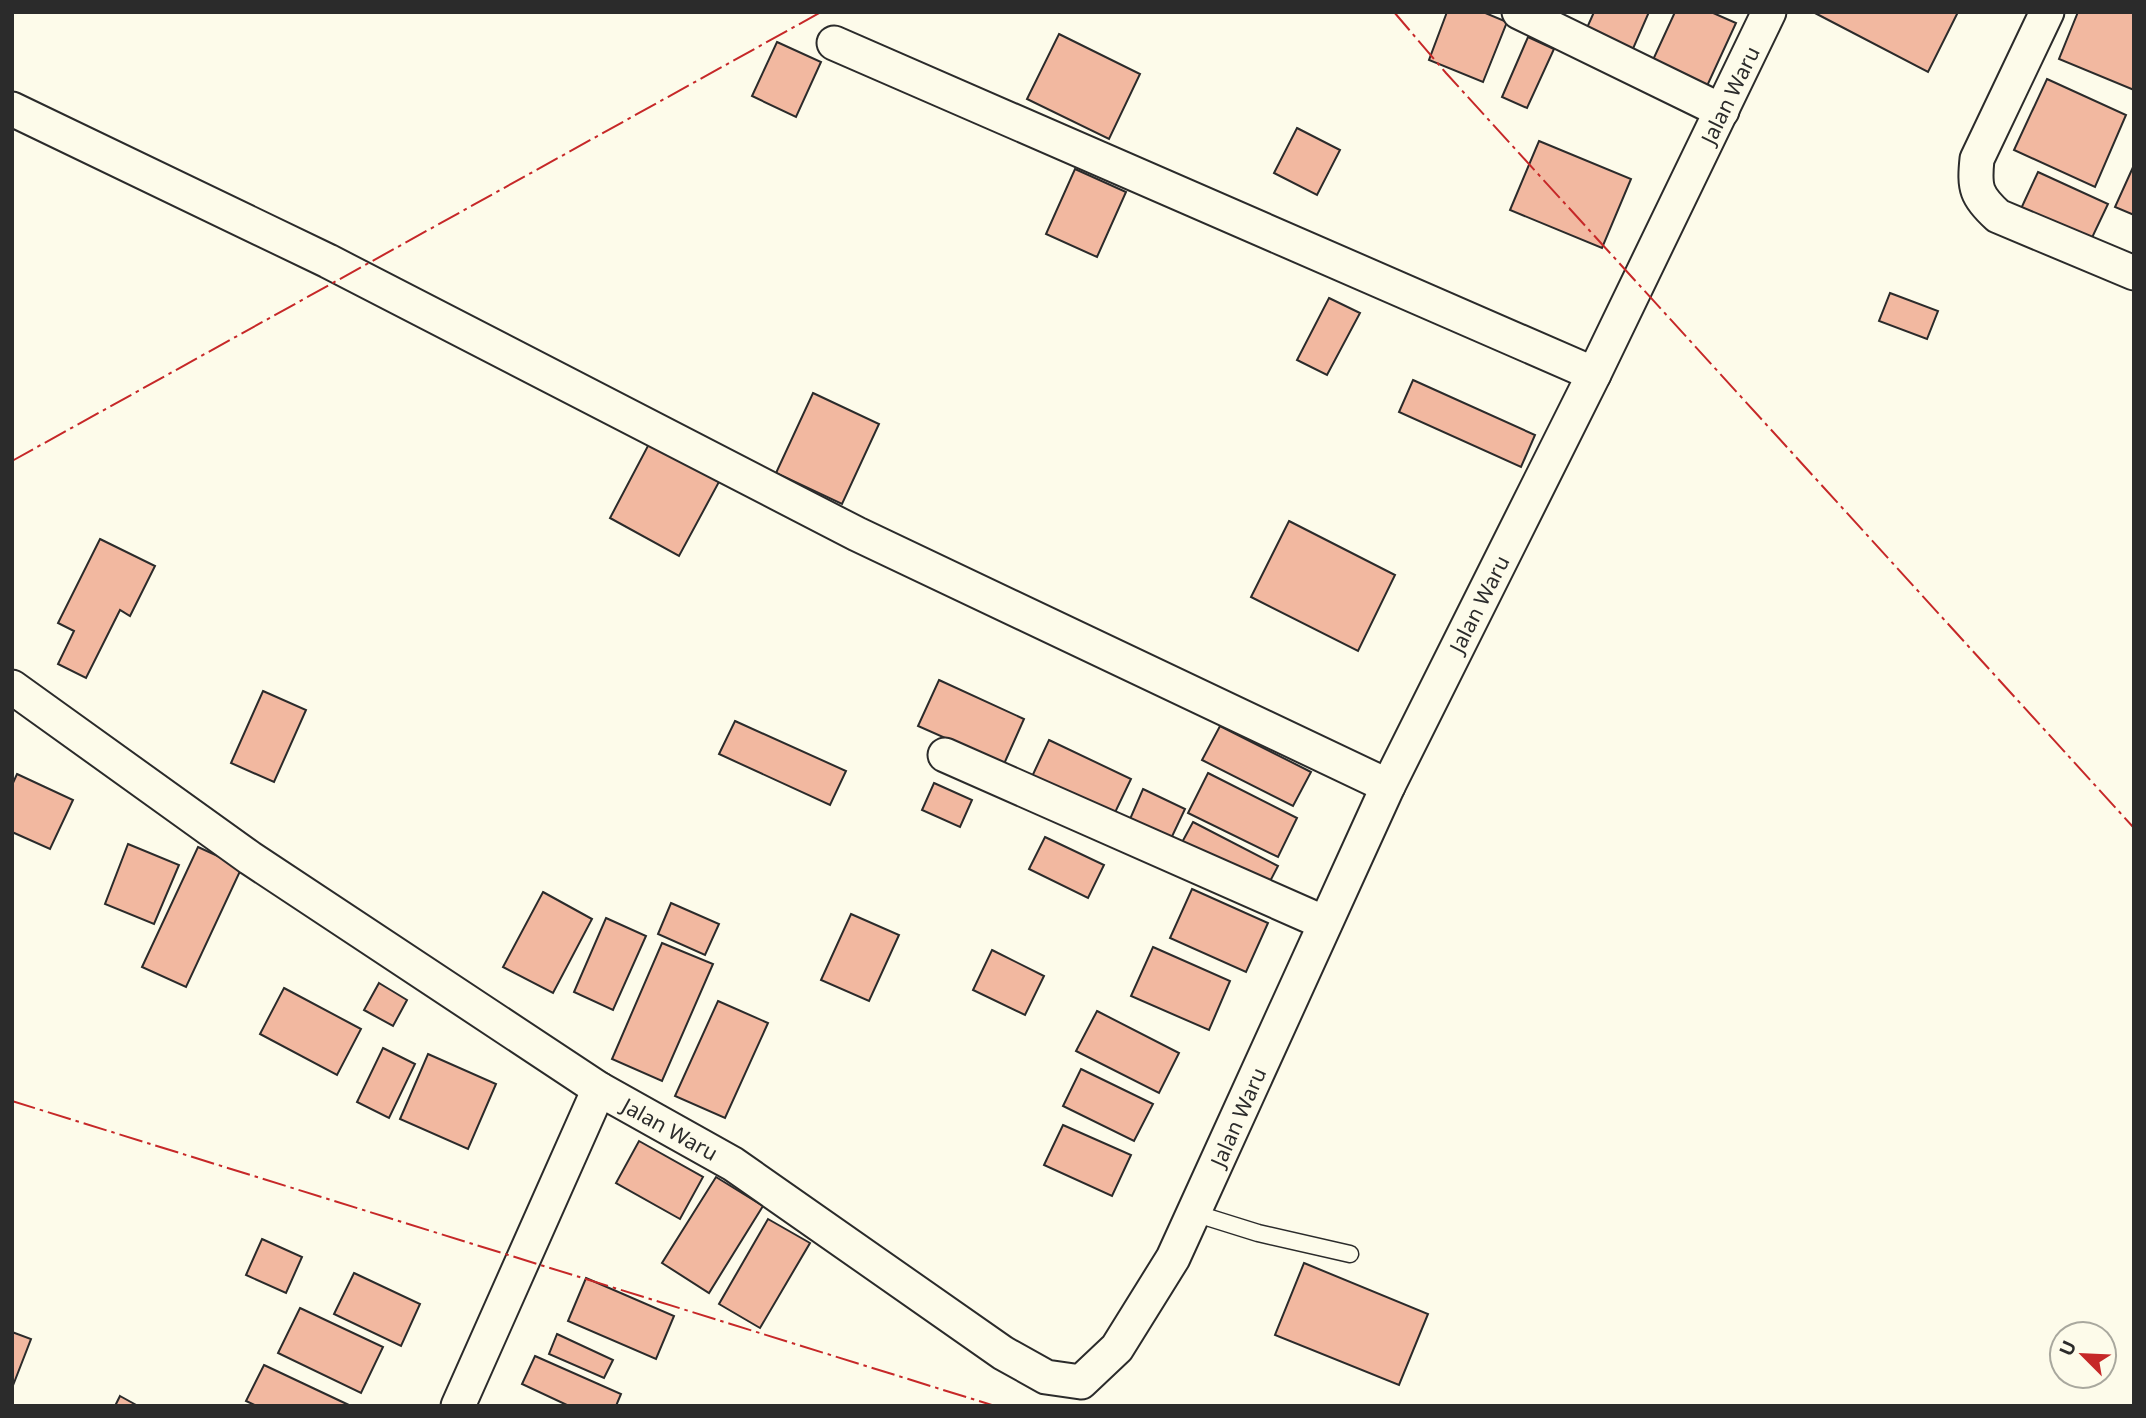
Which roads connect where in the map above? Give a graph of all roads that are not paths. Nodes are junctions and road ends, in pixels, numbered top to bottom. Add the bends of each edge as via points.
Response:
1 (1519, 12) edge
2 (1769, 12) edge
3 (2047, 12) edge
4 (834, 43) dead end
5 (12, 108) edge
6 (1722, 111) junction
7 (2134, 273) edge
8 (1594, 373) junction
9 (12, 687) edge
10 (945, 755) dead end
11 (1388, 786) junction
12 (1325, 923) junction
13 (599, 1089) junction
14 (1194, 1213) junction
15 (1350, 1254) dead end
16 (458, 1406) edge

1 - 6 street
2 - 6 street, Jalan Waru
3 - 7 street via 1977,159 1975,182 1981,201 1998,216
4 - 8 street
5 - 11 street via 328,261 857,534
6 - 8 street, Jalan Waru
8 - 11 street, Jalan Waru
9 - 13 street via 250,858
10 - 12 street
11 - 12 street, Jalan Waru
12 - 14 street, Jalan Waru
13 - 14 street, Jalan Waru via 733,1164 1003,1353 1046,1377 1081,1382 1117,1348 1173,1258
13 - 16 street, Jalan Waru
14 - 15 lane

